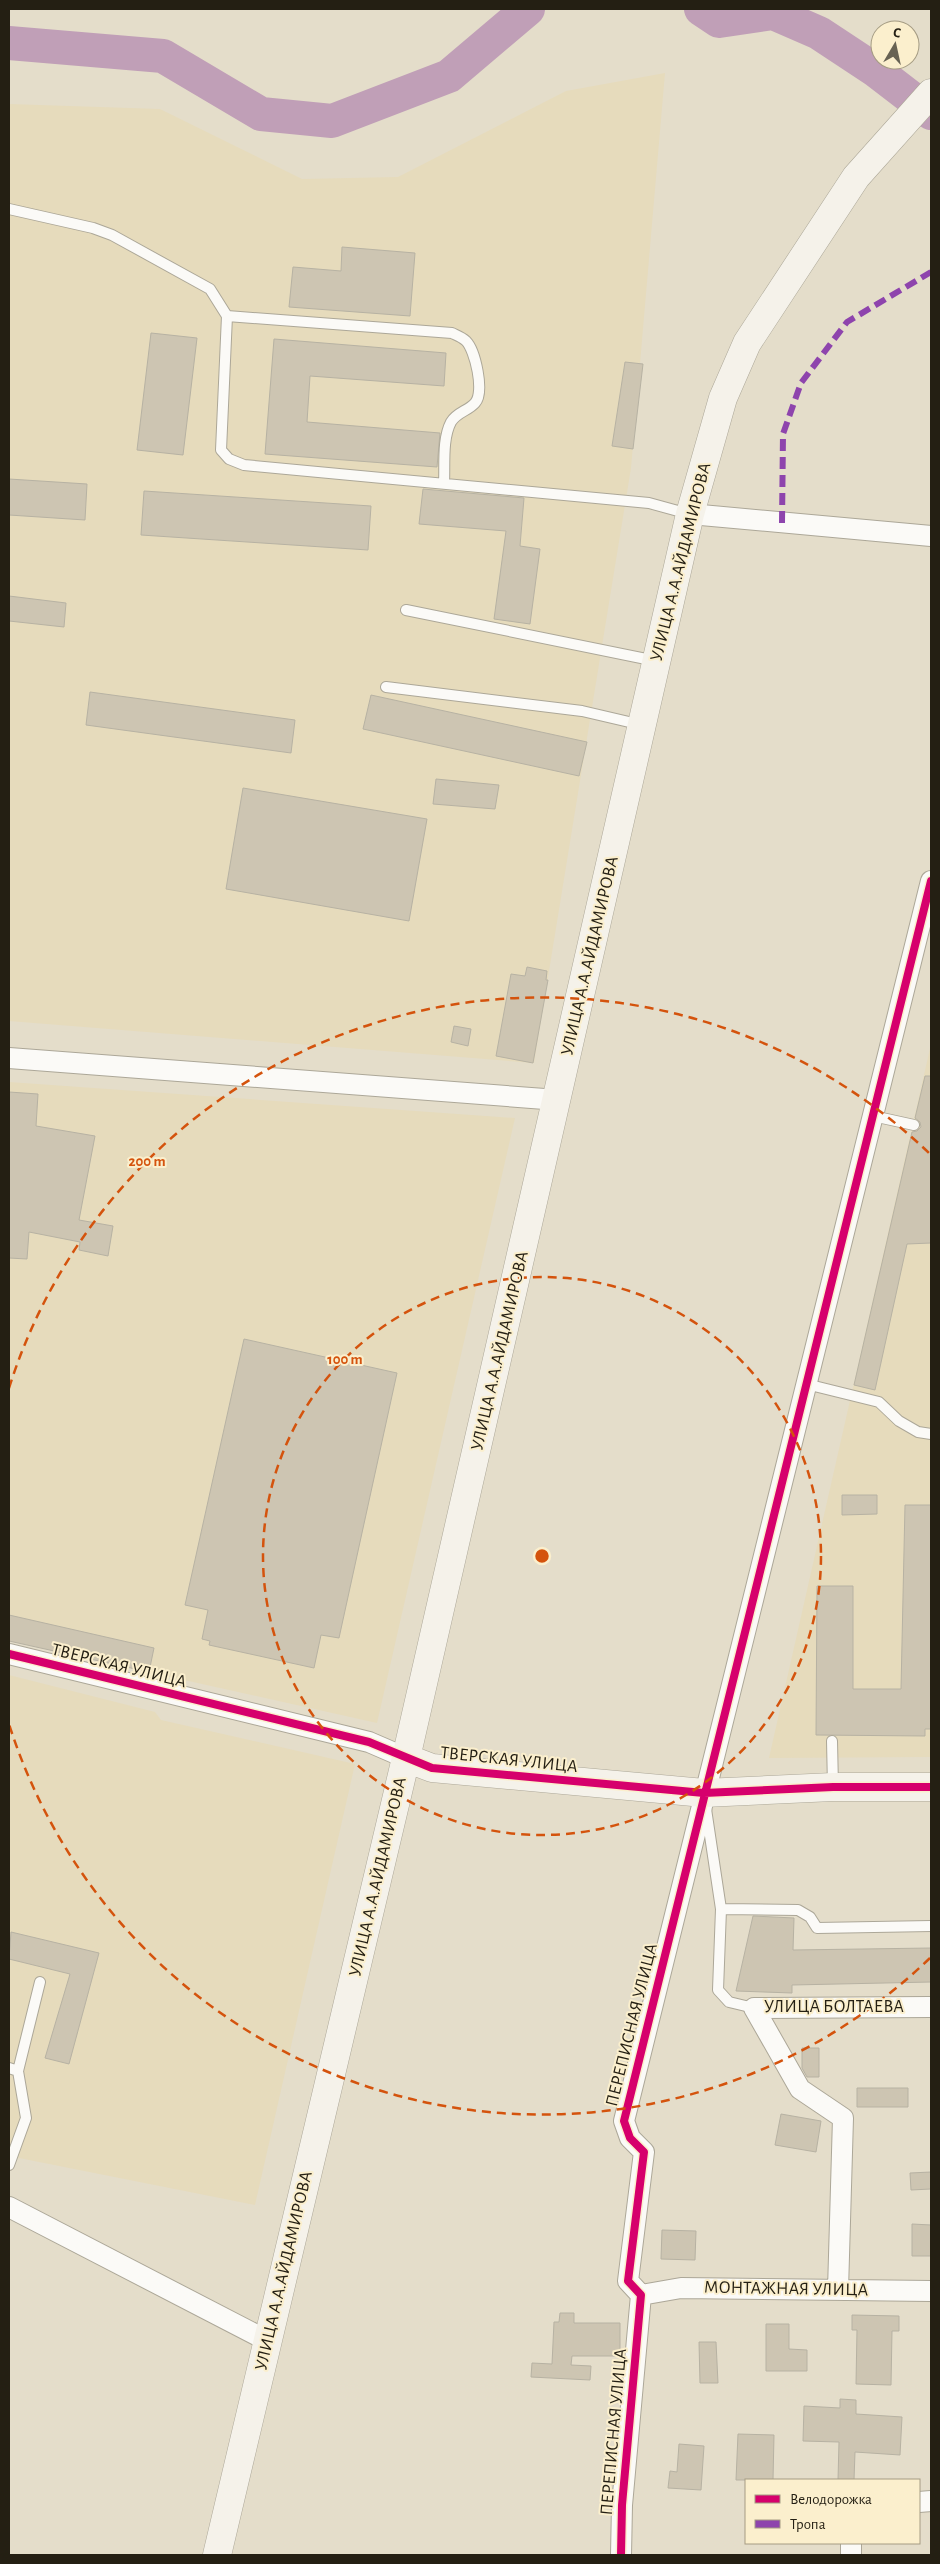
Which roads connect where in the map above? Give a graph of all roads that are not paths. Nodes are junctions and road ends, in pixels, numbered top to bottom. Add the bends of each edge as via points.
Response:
1 (931, 93) edge
2 (9, 209) edge
3 (228, 316) junction
4 (444, 483) junction
5 (690, 514) junction
6 (931, 536) edge
7 (406, 610) dead end
8 (657, 661) junction
9 (386, 687) dead end
10 (643, 725) junction
11 (931, 881) edge
12 (9, 1058) edge
13 (558, 1100) junction
14 (873, 1116) junction
15 (914, 1125) dead end
16 (806, 1384) junction
17 (931, 1434) edge
18 (9, 1654) edge
19 (832, 1741) dead end
20 (406, 1758) junction
21 (833, 1787) junction
22 (931, 1788) edge
23 (704, 1793) junction
24 (721, 1909) junction
25 (931, 1926) edge
26 (40, 1982) dead end
27 (931, 2007) edge
28 (754, 2008) junction
29 (13, 2070) edge
30 (9, 2165) edge
31 (9, 2207) edge
32 (838, 2290) junction
33 (931, 2291) edge
34 (641, 2295) junction
35 (268, 2340) junction
36 (218, 2555) edge
37 (621, 2555) edge

1 - 5 main road, УЛИЦА А.А.АЙДАМИРОВА via 856,177 747,343 723,398
2 - 3 lane via 112,235 210,289
3 - 4 lane via 221,450 229,459 244,465
3 - 4 lane via 452,333 466,341 472,351 480,393 475,403 459,412 452,421 448,432
4 - 5 lane via 649,503
5 - 6 street
5 - 8 main road, УЛИЦА А.А.АЙДАМИРОВА
7 - 8 lane
8 - 10 main road, УЛИЦА А.А.АЙДАМИРОВА
9 - 10 lane via 582,711
10 - 13 main road, УЛИЦА А.А.АЙДАМИРОВА
11 - 14 street
12 - 13 street
13 - 20 main road, УЛИЦА А.А.АЙДАМИРОВА
14 - 15 lane
14 - 16 street
16 - 17 lane via 879,1402 899,1421 918,1432
16 - 23 street
18 - 20 street, ТВЕРСКАЯ УЛИЦА via 369,1742
19 - 21 lane
20 - 23 main road, ТВЕРСКАЯ УЛИЦА via 432,1768
20 - 35 main road, УЛИЦА А.А.АЙДАМИРОВА
21 - 22 main road, ТВЕРСКАЯ УЛИЦА
21 - 23 main road, ТВЕРСКАЯ УЛИЦА
23 - 24 lane
23 - 34 street, ПЕРЕПИСНАЯ УЛИЦА via 624,2121 630,2138 644,2152 628,2281
24 - 25 lane via 798,1910 810,1917 817,1928
24 - 28 lane via 718,1990 729,2002
26 - 29 lane
27 - 28 street, УЛИЦА БОЛТАЕВА
28 - 32 street, УЛИЦА БОЛТАЕВА via 800,2089 843,2118
29 - 30 lane via 26,2118
31 - 35 street
32 - 33 street, МОНТАЖНАЯ УЛИЦА
32 - 34 street, МОНТАЖНАЯ УЛИЦА via 681,2288
34 - 37 street, ПЕРЕПИСНАЯ УЛИЦА via 622,2505
35 - 36 main road, УЛИЦА А.А.АЙДАМИРОВА

